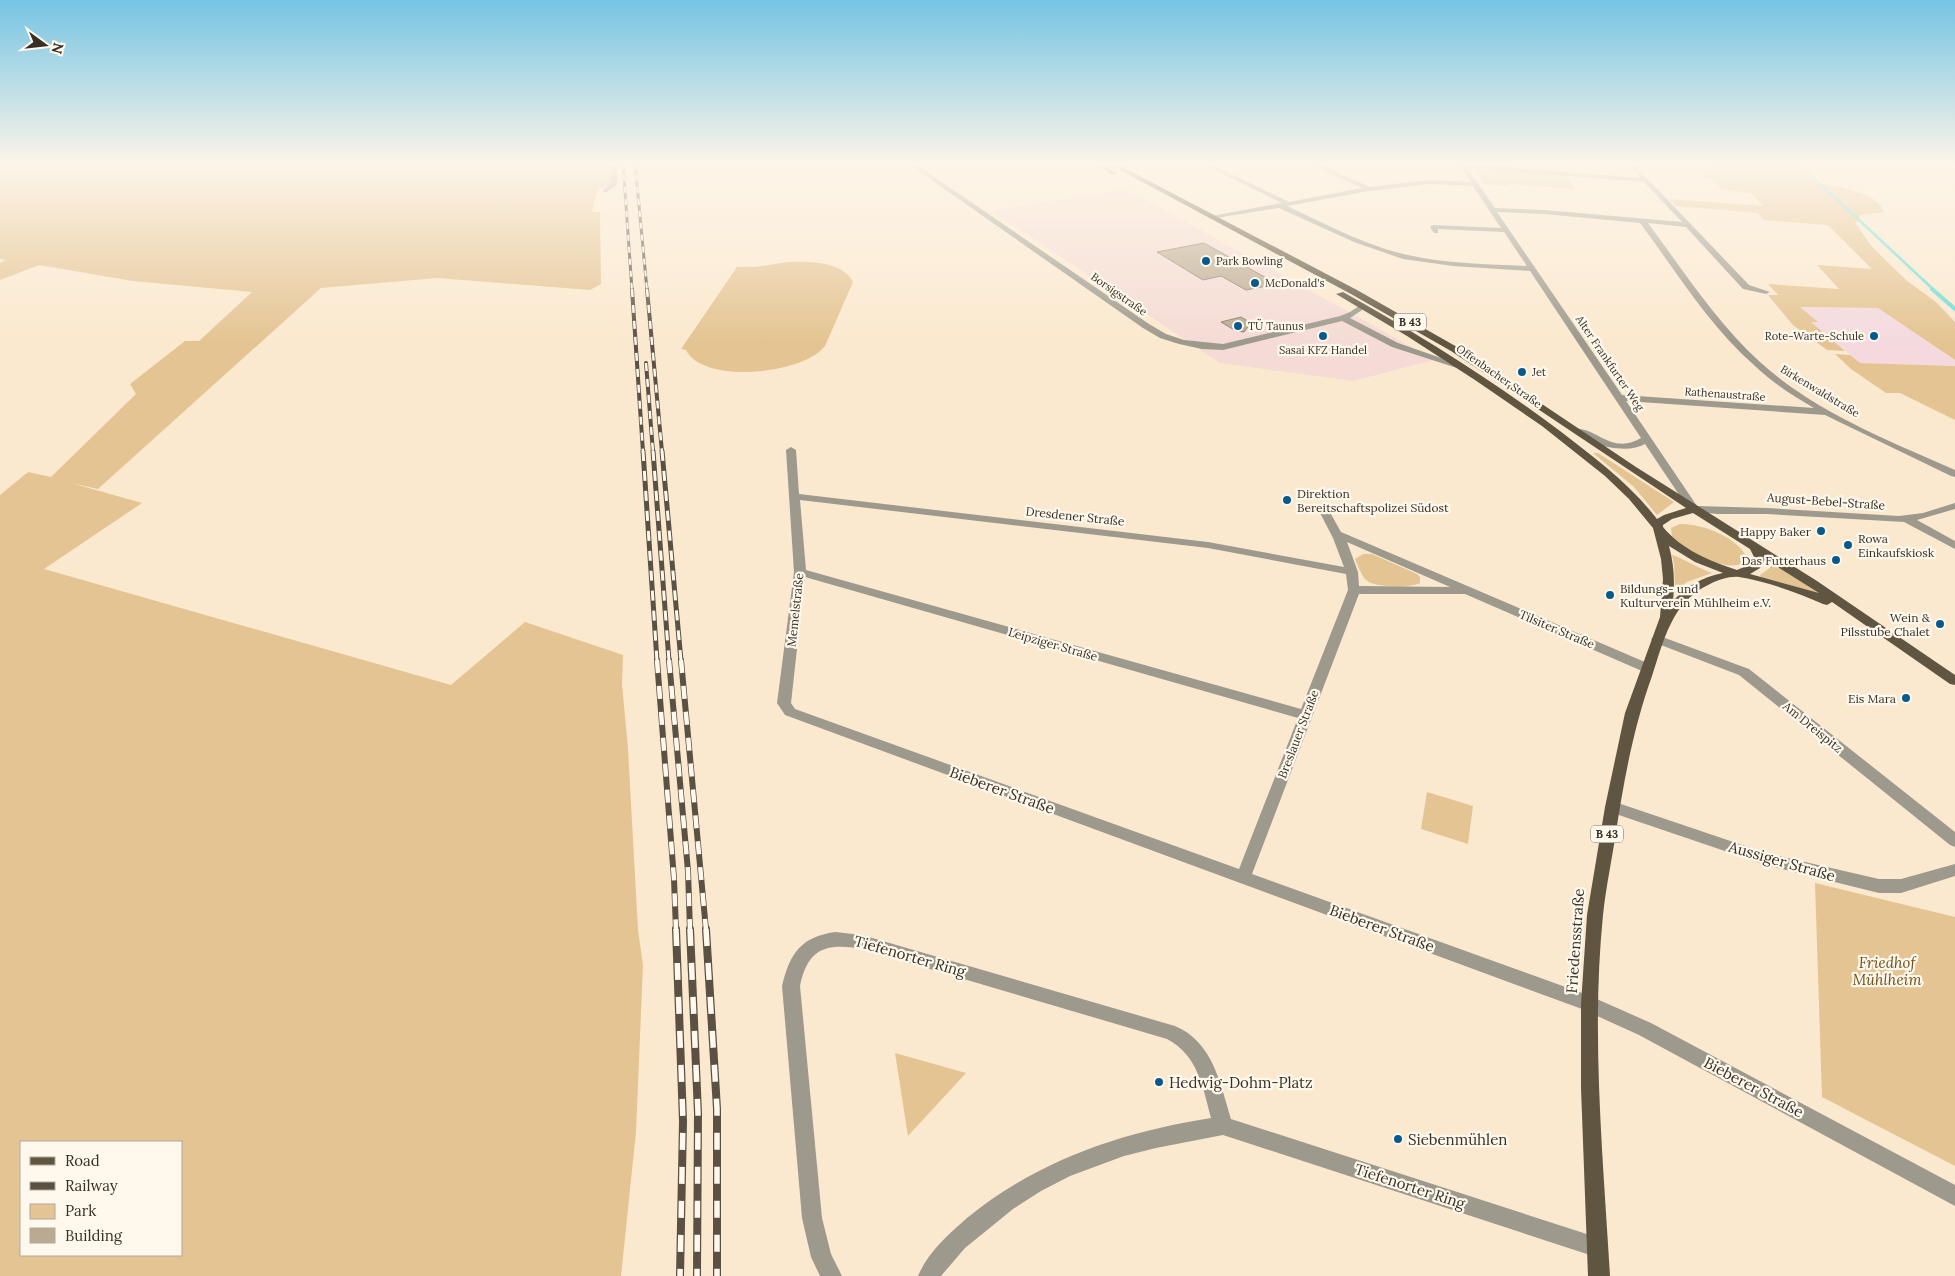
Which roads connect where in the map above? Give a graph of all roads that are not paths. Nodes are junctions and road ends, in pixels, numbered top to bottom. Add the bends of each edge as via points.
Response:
1 (1643, 222) edge
2 (996, 223) edge
3 (1207, 223) edge
4 (1221, 223) edge
5 (1320, 223) edge
6 (1501, 223) edge
7 (1651, 223) edge
8 (1686, 223) edge
9 (1688, 225) junction
10 (1506, 230) junction
11 (1436, 232) dead end
12 (1532, 269) junction
13 (1766, 292) dead end
14 (1362, 306) junction
15 (1343, 318) junction
16 (1463, 367) junction
17 (1620, 398) junction
18 (1829, 412) junction
19 (1573, 429) junction
20 (1647, 439) junction
21 (791, 450) dead end
22 (1955, 474) edge
23 (794, 496) junction
24 (1955, 506) edge
25 (1323, 509) dead end
26 (1694, 509) junction
27 (1907, 518) junction
28 (1658, 530) junction
29 (1337, 534) junction
30 (1955, 546) edge
31 (1755, 547) junction
32 (800, 572) junction
33 (1352, 572) junction
34 (1736, 573) junction
35 (1354, 590) junction
36 (1467, 591) junction
37 (1666, 617) junction
38 (1869, 622) junction
39 (1657, 639) junction
40 (1647, 668) junction
41 (1955, 681) edge
42 (787, 710) joint
43 (1306, 715) junction
44 (1612, 807) junction
45 (1955, 841) edge
46 (1955, 870) edge
47 (1243, 878) junction
48 (1590, 1004) junction
49 (1223, 1126) junction
50 (1955, 1196) edge
51 (1596, 1246) junction
52 (830, 1276) edge
53 (929, 1276) edge
54 (1599, 1276) edge

1 - 18 street, Birkenwaldstraße via 1748,354 1778,380
2 - 15 street, Borsigstraße via 1170,340 1222,347
3 - 14 main road, Offenbacher Straße / B 43
4 - 19 main road, Offenbacher Straße / B 43 via 1418,327
5 - 12 street via 1355,240 1397,255 1440,262
6 - 10 street, Alter Frankfurter Weg
7 - 9 street
8 - 9 street
9 - 13 street via 1746,287
10 - 11 street via 1433,227
10 - 12 street, Alter Frankfurter Weg
12 - 17 street, Alter Frankfurter Weg
14 - 15 street, Borsigstraße
14 - 16 main road, Offenbacher Straße / B 43
15 - 16 street via 1395,346
16 - 28 main road, Offenbacher Straße / B 43 via 1611,476 1640,504
17 - 18 street, Rathenaustraße
17 - 20 street, Alter Frankfurter Weg
18 - 22 street, Birkenwaldstraße
19 - 20 street via 1620,446 1636,445
19 - 26 main road, Offenbacher Straße / B 43
20 - 26 street, Alter Frankfurter Weg
21 - 23 street, Memelstraße
23 - 32 street, Memelstraße
23 - 33 street, Dresdener Straße via 1208,545
24 - 27 street, August-Bebel-Straße
25 - 29 street
26 - 27 street, August-Bebel-Straße
26 - 28 main road via 1661,521
26 - 31 main road, Offenbacher Straße / B 43
27 - 30 street
28 - 34 main road, Offenbacher Straße via 1690,555
28 - 37 main road, Friedensstraße via 1669,579
29 - 33 street
29 - 36 street, Tilsiter Straße
31 - 34 main road, Friedensstraße via 1760,557 1756,566
31 - 38 main road, Offenbacher Straße / B 43
32 - 42 street, Memelstraße via 784,704
32 - 43 street, Leipziger Straße
33 - 35 street
34 - 37 main road, Friedensstraße via 1702,583
34 - 38 main road, Offenbacher Straße via 1804,591
35 - 36 street, Tilsiter Straße
35 - 43 street, Breslauer Straße
36 - 40 street, Tilsiter Straße
37 - 39 main road, Friedensstraße / B 43
38 - 41 main road, Offenbacher Straße / B 43
39 - 40 main road, Friedensstraße / B 43
39 - 45 street, Am Dreispitz via 1744,672
40 - 44 main road, Friedensstraße / B 43 via 1632,713
42 - 47 street, Bieberer Straße
43 - 47 street, Breslauer Straße
44 - 46 street, Aussiger Straße via 1766,860 1879,886 1901,886
44 - 48 main road, Friedensstraße / B 43 via 1595,915
47 - 48 street, Bieberer Straße
48 - 50 street, Bieberer Straße via 1645,1029
48 - 51 main road, Friedensstraße / B 43
49 - 51 street, Tiefenorter Ring
49 - 52 street, Tiefenorter Ring via 1200,1058 1188,1042 1174,1033 862,942 839,938 821,942 799,957 791,986 812,1218 821,1257
49 - 53 street, Tiefenorter Ring via 1132,1143 1060,1169 1021,1190 990,1213 947,1253
51 - 54 main road, Friedensstraße / B 43

